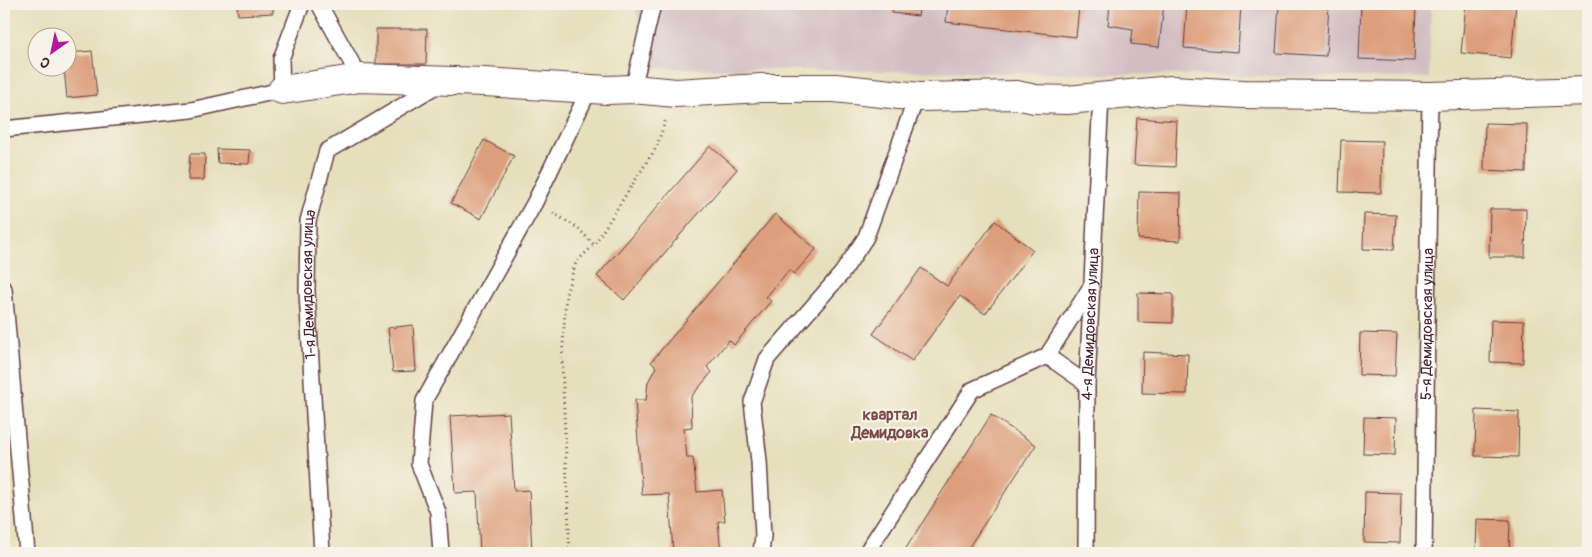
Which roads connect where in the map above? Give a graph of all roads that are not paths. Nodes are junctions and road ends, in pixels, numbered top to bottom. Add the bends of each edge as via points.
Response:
1 (302, 4) edge
2 (319, 4) edge
3 (654, 4) edge
4 (360, 78) junction
5 (442, 82) junction
6 (590, 88) junction
7 (633, 89) junction
8 (282, 90) junction
9 (1588, 91) edge
10 (1101, 96) junction
11 (1430, 96) junction
12 (919, 97) junction
13 (4, 129) edge
14 (1092, 283) junction
15 (4, 289) edge
16 (1047, 356) junction
17 (1087, 384) junction
18 (27, 553) edge
19 (322, 553) edge
20 (441, 553) edge
21 (761, 553) edge
22 (866, 553) edge
23 (1086, 553) edge
24 (1424, 553) edge

1 - 8 lane via 281,59
2 - 4 lane
3 - 7 lane
4 - 5 street
4 - 8 street
5 - 6 street
5 - 19 lane, 1-я Демидовская улица via 327,151 308,220 308,302
6 - 7 street
6 - 20 lane via 535,202 424,401 419,464 438,512
7 - 12 street via 676,93 835,88
8 - 13 lane via 192,110
9 - 11 street
10 - 11 street via 1172,90
10 - 12 street via 1067,100 1016,95
10 - 14 lane, 4-я Демидовская улица
11 - 24 lane, 5-я Демидовская улица
12 - 21 lane via 866,237 842,272 767,359 752,402 759,461
14 - 16 lane
14 - 17 lane, 4-я Демидовская улица
15 - 18 lane
16 - 17 lane
16 - 22 lane via 972,390
17 - 23 lane, 4-я Демидовская улица

